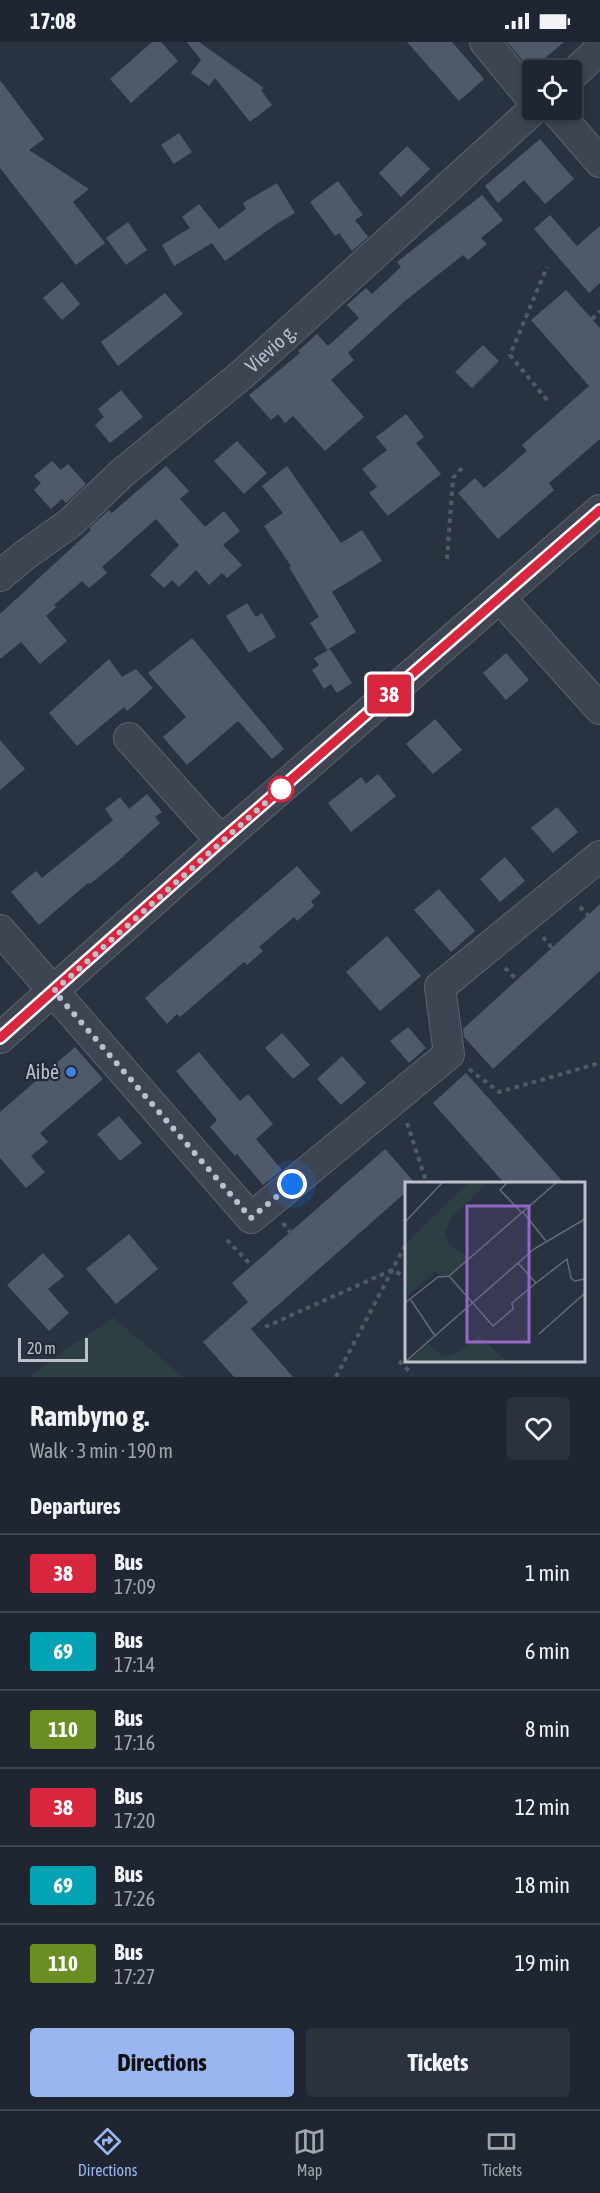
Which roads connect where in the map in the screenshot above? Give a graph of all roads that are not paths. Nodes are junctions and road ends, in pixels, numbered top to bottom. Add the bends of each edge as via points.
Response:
1 (485, 42) edge
2 (600, 49) edge
3 (582, 66) edge
4 (522, 87) edge
5 (522, 120) edge
6 (564, 120) edge
7 (600, 162) edge
8 (600, 510) edge
9 (0, 576) edge
10 (500, 598) junction
11 (600, 708) edge
12 (129, 738) dead end
13 (221, 841) junction
14 (600, 856) edge
15 (0, 930) edge
16 (54, 991) junction
17 (0, 1038) edge

1 - 4 street
2 - 3 street
5 - 9 street, Vievio g. via 245,372 122,474 70,523
6 - 7 street
8 - 10 street
10 - 11 street
10 - 13 street
12 - 13 street
13 - 16 street
14 - 16 street via 440,987 449,1054 251,1218
15 - 16 street
16 - 17 street

